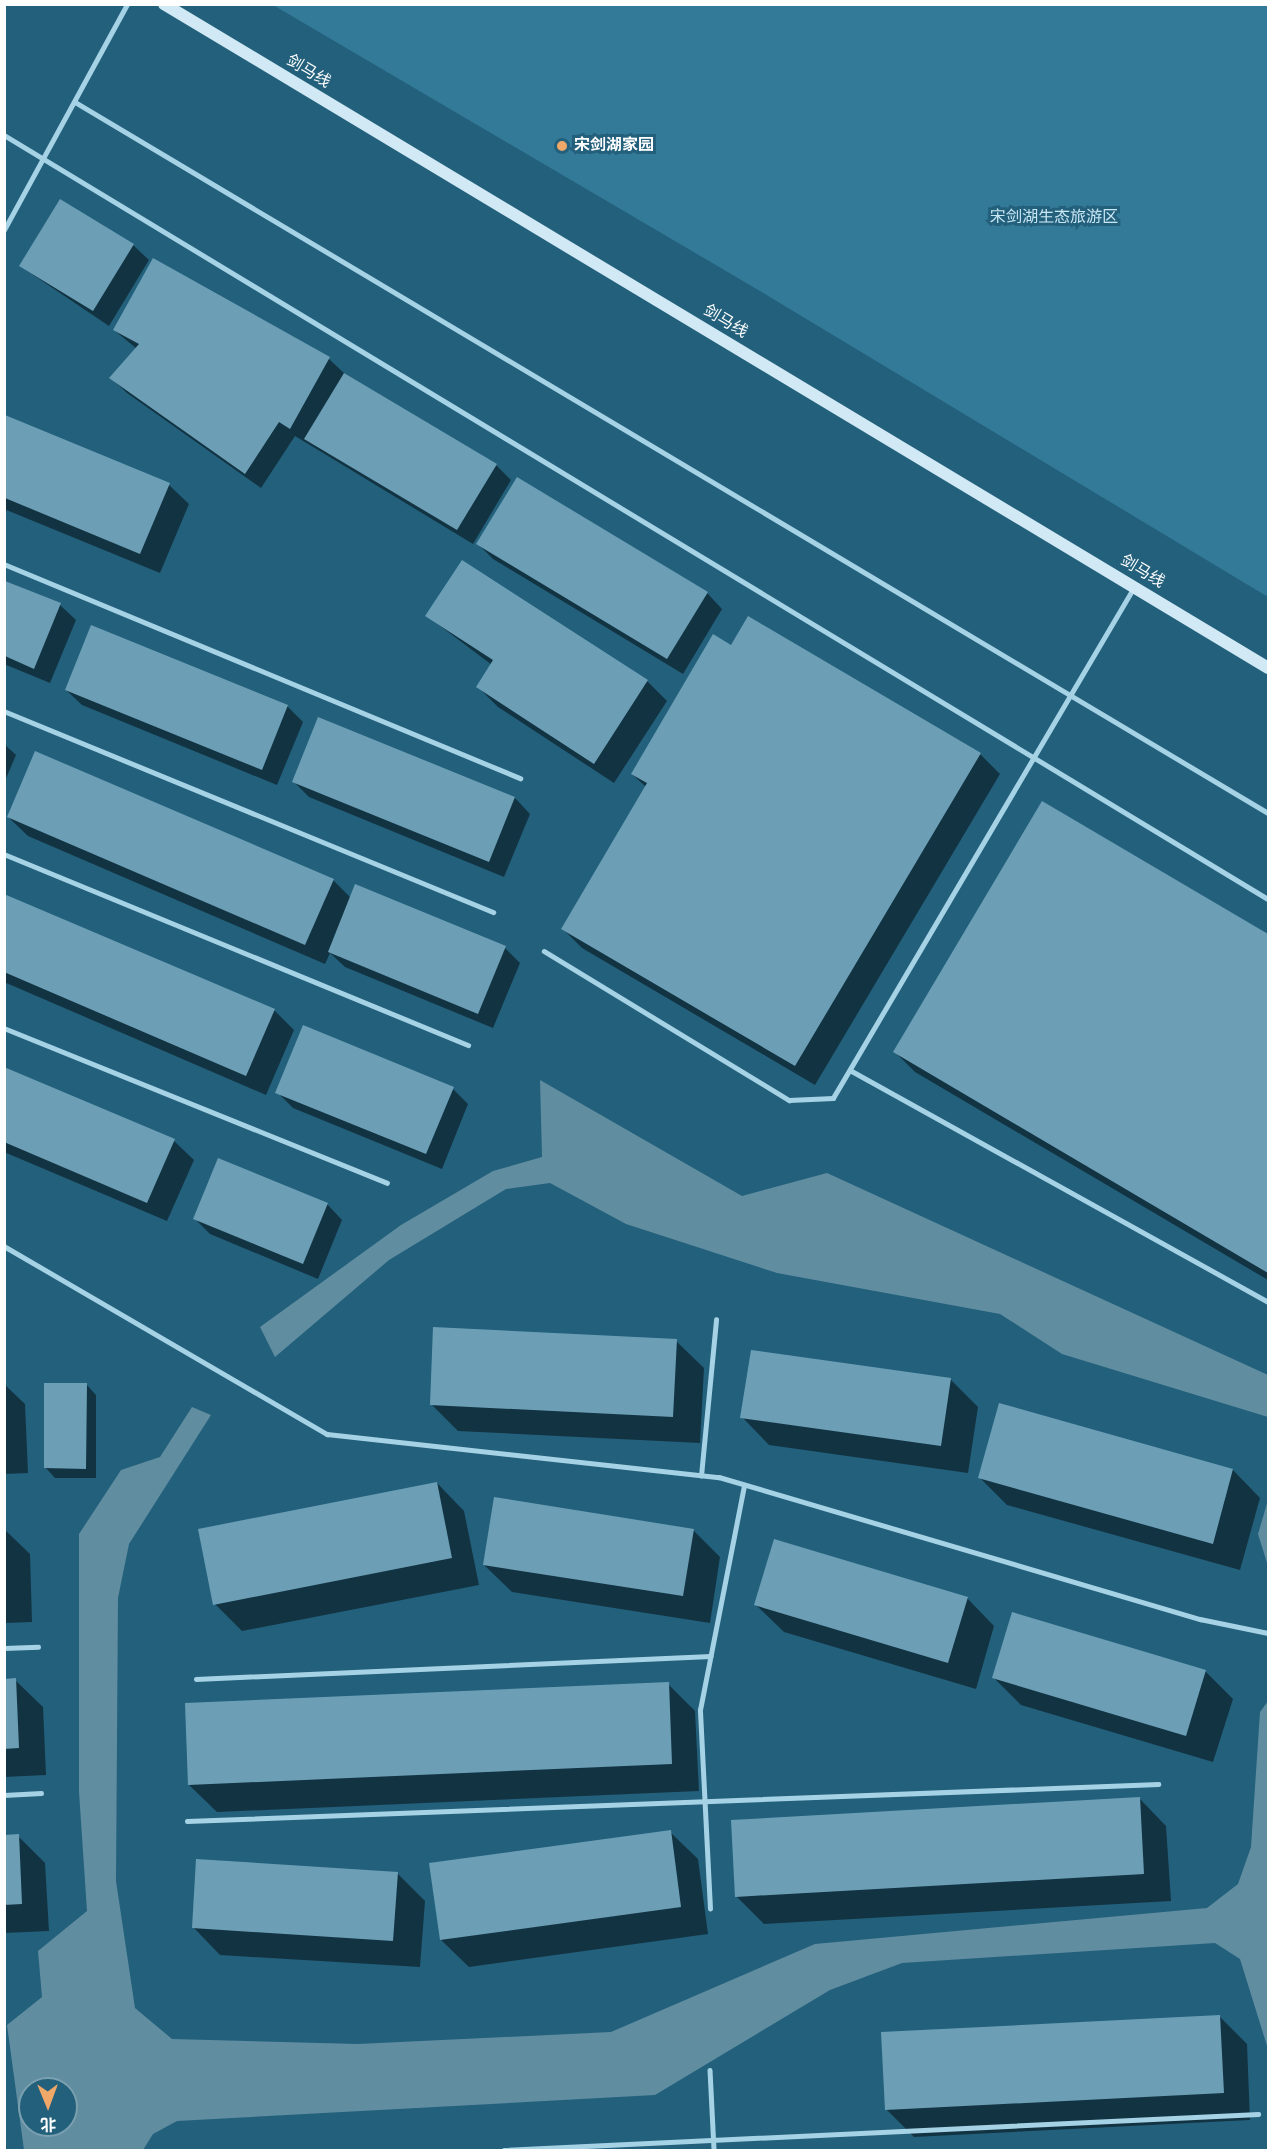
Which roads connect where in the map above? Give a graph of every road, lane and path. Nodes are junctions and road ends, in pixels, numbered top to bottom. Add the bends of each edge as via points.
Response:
1 (128, 4) edge
2 (164, 4) edge
3 (75, 102) junction
4 (4, 135) edge
5 (45, 157) junction
6 (4, 230) edge
7 (4, 564) edge
8 (1134, 587) junction
9 (1269, 668) edge
10 (1071, 695) junction
11 (4, 711) edge
12 (1034, 757) junction
13 (520, 778) dead end
14 (1269, 813) edge
15 (4, 854) edge
16 (1269, 899) edge
17 (493, 912) dead end
18 (544, 951) dead end
19 (4, 1028) edge
20 (468, 1046) dead end
21 (850, 1070) junction
22 (387, 1183) dead end
23 (4, 1246) edge
24 (1269, 1302) edge
25 (716, 1320) dead end
26 (701, 1476) junction
27 (744, 1485) junction
28 (1269, 1633) edge
29 (38, 1647) dead end
30 (4, 1648) edge
31 (710, 1656) junction
32 (196, 1679) dead end
33 (1158, 1784) dead end
34 (41, 1793) dead end
35 (4, 1795) edge
36 (705, 1800) junction
37 (187, 1821) dead end
38 (710, 1908) dead end
39 (710, 2070) dead end
40 (1258, 2114) dead end
41 (713, 2140) junction
42 (504, 2151) edge
43 (714, 2151) edge

1 - 3 lane
2 - 8 main road, 剑马线
3 - 5 lane
3 - 10 lane
4 - 5 lane
5 - 6 lane
5 - 12 lane
7 - 13 lane
8 - 9 main road, 剑马线
8 - 10 lane
10 - 12 lane
10 - 14 lane
11 - 17 lane
12 - 16 lane
12 - 21 lane
15 - 20 lane
18 - 21 lane via 789,1100 833,1098
19 - 22 lane
21 - 24 lane
23 - 26 lane via 327,1434
25 - 26 lane
26 - 27 lane
27 - 28 lane via 1200,1619
27 - 31 lane
29 - 30 lane
31 - 32 lane
31 - 36 lane via 700,1710
33 - 36 lane
34 - 35 lane
36 - 37 lane
36 - 38 lane
39 - 41 lane
40 - 41 lane
41 - 42 lane
41 - 43 lane

